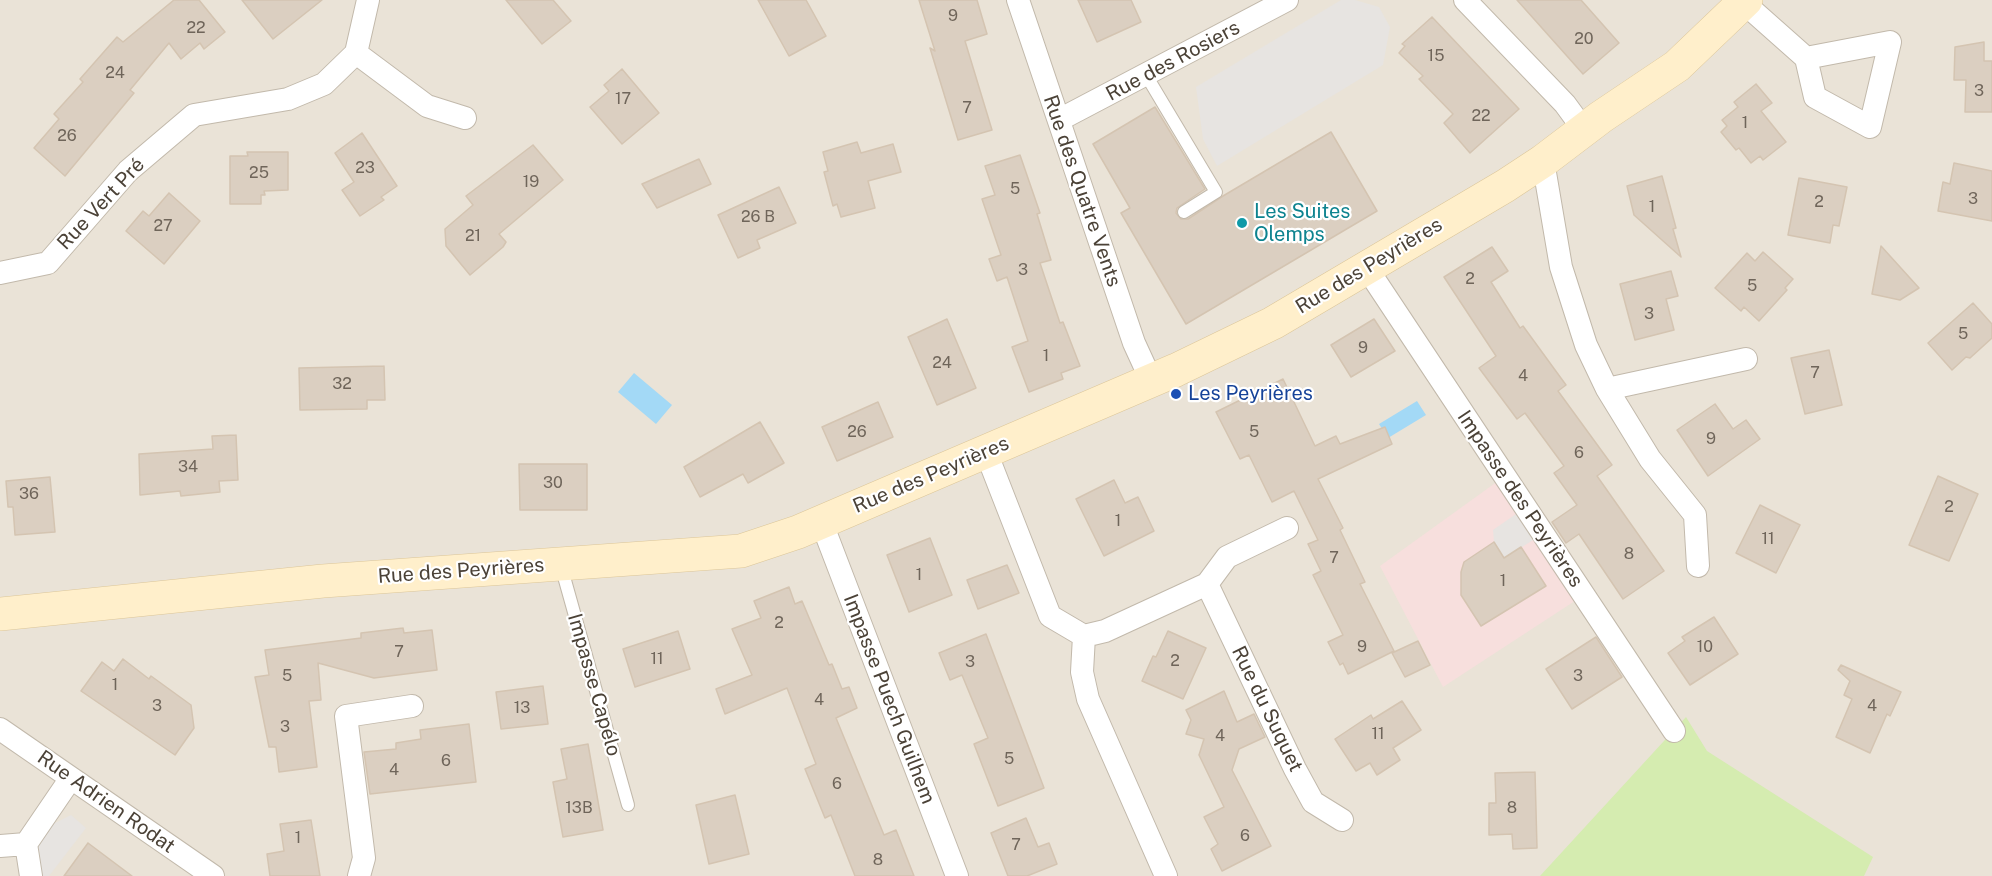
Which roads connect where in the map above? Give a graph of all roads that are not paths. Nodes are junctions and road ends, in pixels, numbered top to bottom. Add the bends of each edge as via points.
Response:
1 (368, 0) edge
2 (1018, 0) edge
3 (1287, 0) edge
4 (1465, 0) edge
5 (1745, 1) edge
6 (356, 53) junction
7 (1806, 58) dead end
8 (1146, 75) junction
9 (465, 118) dead end
10 (1059, 120) junction
11 (1584, 130) junction
12 (1543, 161) junction
13 (1184, 212) dead end
14 (1366, 267) junction
15 (0, 273) edge
16 (1746, 359) dead end
17 (1151, 380) junction
18 (1606, 389) junction
19 (986, 452) junction
20 (821, 521) junction
21 (1287, 528) dead end
22 (561, 565) junction
23 (1698, 566) dead end
24 (1207, 584) junction
25 (0, 614) edge
26 (1084, 636) junction
27 (412, 706) dead end
28 (0, 729) edge
29 (1674, 731) dead end
30 (71, 778) junction
31 (628, 805) dead end
32 (1342, 820) dead end
33 (26, 844) junction
34 (0, 846) edge
35 (31, 876) edge
36 (213, 876) edge
37 (359, 876) edge
38 (957, 876) edge
39 (1166, 876) edge

1 - 6 street
2 - 10 street, Rue des Quatre Vents
3 - 8 street, Rue des Rosiers
4 - 11 street via 1565,104
5 - 7 street
5 - 11 street, Rue des Peyrières via 1677,66
6 - 9 street via 427,106
6 - 15 street, Rue Vert Pré via 324,84 288,99 194,115 128,171 48,263
8 - 10 street, Rue des Rosiers
8 - 13 lane via 1216,192
10 - 17 street, Rue des Quatre Vents via 1134,343
11 - 12 street, Rue des Peyrières
12 - 14 street, Rue des Peyrières
12 - 18 street via 1562,267 1586,345
14 - 17 street, Rue des Peyrières via 1273,323
14 - 29 street, Impasse des Peyrières
16 - 18 street
17 - 19 street, Rue des Peyrières
18 - 23 street via 1650,459 1695,514
19 - 20 street, Rue des Peyrières
19 - 26 street via 1050,616
20 - 22 street, Rue des Peyrières via 741,551
20 - 38 street, Impasse Puech Guilhem
21 - 24 street via 1227,557
22 - 25 street, Rue des Peyrières via 335,580
22 - 31 lane, Impasse Capélo
24 - 26 street via 1105,631
24 - 32 street, Rue du Suquet via 1313,802
26 - 39 street via 1082,672 1088,699
27 - 37 street via 346,716 364,858
28 - 30 street, Rue Adrien Rodat
30 - 33 street
30 - 36 street, Rue Adrien Rodat
33 - 34 street
33 - 35 street

